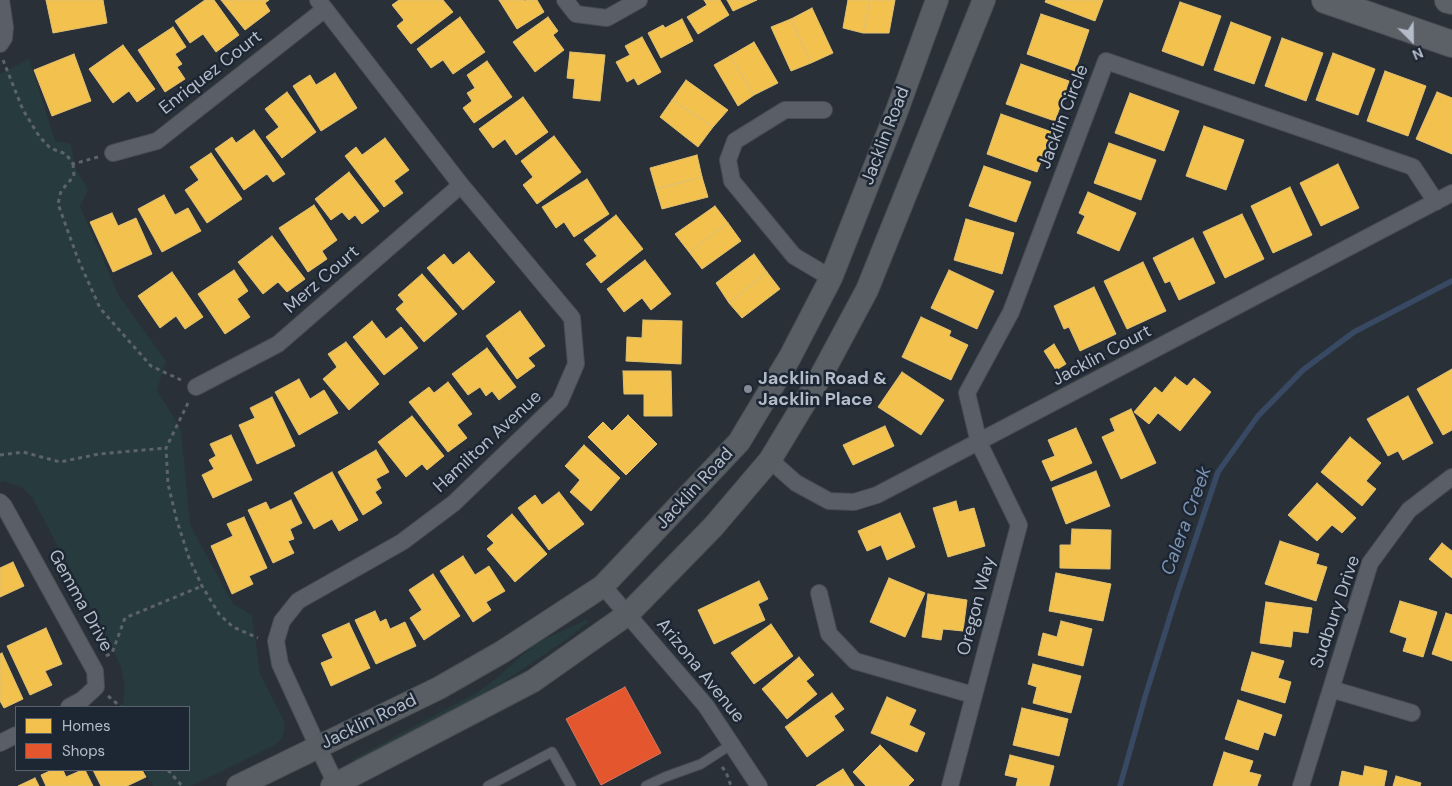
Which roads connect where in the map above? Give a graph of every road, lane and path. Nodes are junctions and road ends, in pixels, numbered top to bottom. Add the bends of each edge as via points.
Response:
1 (1, 0) edge
2 (565, 0) edge
3 (639, 0) edge
4 (937, 0) edge
5 (984, 0) edge
6 (1325, 0) edge
7 (1448, 0) edge
8 (1452, 2) edge
9 (322, 5) edge
10 (0, 44) edge
11 (1452, 44) edge
12 (0, 53) edge
13 (824, 110) dead end
14 (113, 153) joint
15 (73, 164) junction
16 (461, 185) junction
17 (1452, 193) edge
18 (1436, 202) junction
19 (831, 278) junction
20 (196, 387) junction
21 (979, 443) junction
22 (166, 448) junction
23 (0, 455) edge
24 (770, 460) junction
25 (1452, 477) edge
26 (2, 504) edge
27 (202, 586) junction
28 (603, 586) junction
29 (819, 593) dead end
30 (628, 614) junction
31 (276, 641) junction
32 (92, 664) junction
33 (1331, 689) junction
34 (973, 695) junction
35 (70, 706) edge
36 (1412, 713) dead end
37 (15, 736) edge
38 (0, 743) edge
39 (732, 744) junction
40 (318, 748) junction
41 (169, 771) edge
42 (665, 777) junction
43 (335, 785) edge
44 (182, 786) edge
45 (238, 786) edge
46 (488, 786) edge
47 (571, 786) edge
48 (646, 786) edge
49 (670, 786) edge
50 (759, 786) edge
51 (950, 786) edge
52 (1301, 786) edge

1 - 10 street via 5,27
2 - 3 street via 576,14 607,18
4 - 19 main road, Jacklin Road
5 - 24 main road, Jacklin Road via 866,290 822,374
6 - 11 main road
7 - 8 main road
9 - 14 street, Enriquez Court via 157,140
9 - 16 street, Hamilton Avenue
12 - 15 path via 23,110 39,136 50,148 66,154
13 - 19 street via 785,110 735,141 728,160 732,181 794,256
14 - 15 path
15 - 20 path via 74,176 60,191 58,204 100,308 151,366
16 - 20 street, Merz Court via 278,344
16 - 31 street, Hamilton Avenue via 572,318 576,364 560,401 454,503 402,542 298,601 282,621
17 - 18 street, Jacklin Court
18 - 21 street, Jacklin Court
18 - 21 street, Jacklin Circle via 1413,167 1106,61 1011,312 968,393
19 - 28 main road, Jacklin Road via 790,357 739,442
20 - 22 path
21 - 24 street, Jacklin Court via 877,496 854,502 829,501 796,482
21 - 34 street, Oregon Way via 1019,525
22 - 23 path via 99,454 60,462 23,452
22 - 27 path via 168,484 177,521
24 - 30 main road, Jacklin Road via 713,527
25 - 33 street, Sudbury Drive via 1409,510 1370,563
26 - 32 street, Gemma Drive
27 - 31 path via 219,614 233,627 258,638
27 - 32 path via 125,618 112,652
28 - 30 street, Arizona Avenue
28 - 40 main road, Jacklin Road via 502,652 439,688
29 - 34 street via 829,634 855,661
30 - 39 street, Arizona Avenue via 706,706
30 - 43 main road, Jacklin Road via 533,681
31 - 40 street via 280,664
32 - 35 street, Gemma Drive via 96,687
33 - 36 street
33 - 52 street, Sudbury Drive
34 - 51 street, Oregon Way
37 - 38 street
39 - 42 lane via 701,764
39 - 50 street, Arizona Avenue
40 - 43 street
40 - 45 main road, Jacklin Road
41 - 44 path
42 - 48 lane
42 - 49 lane
46 - 47 lane via 552,752

